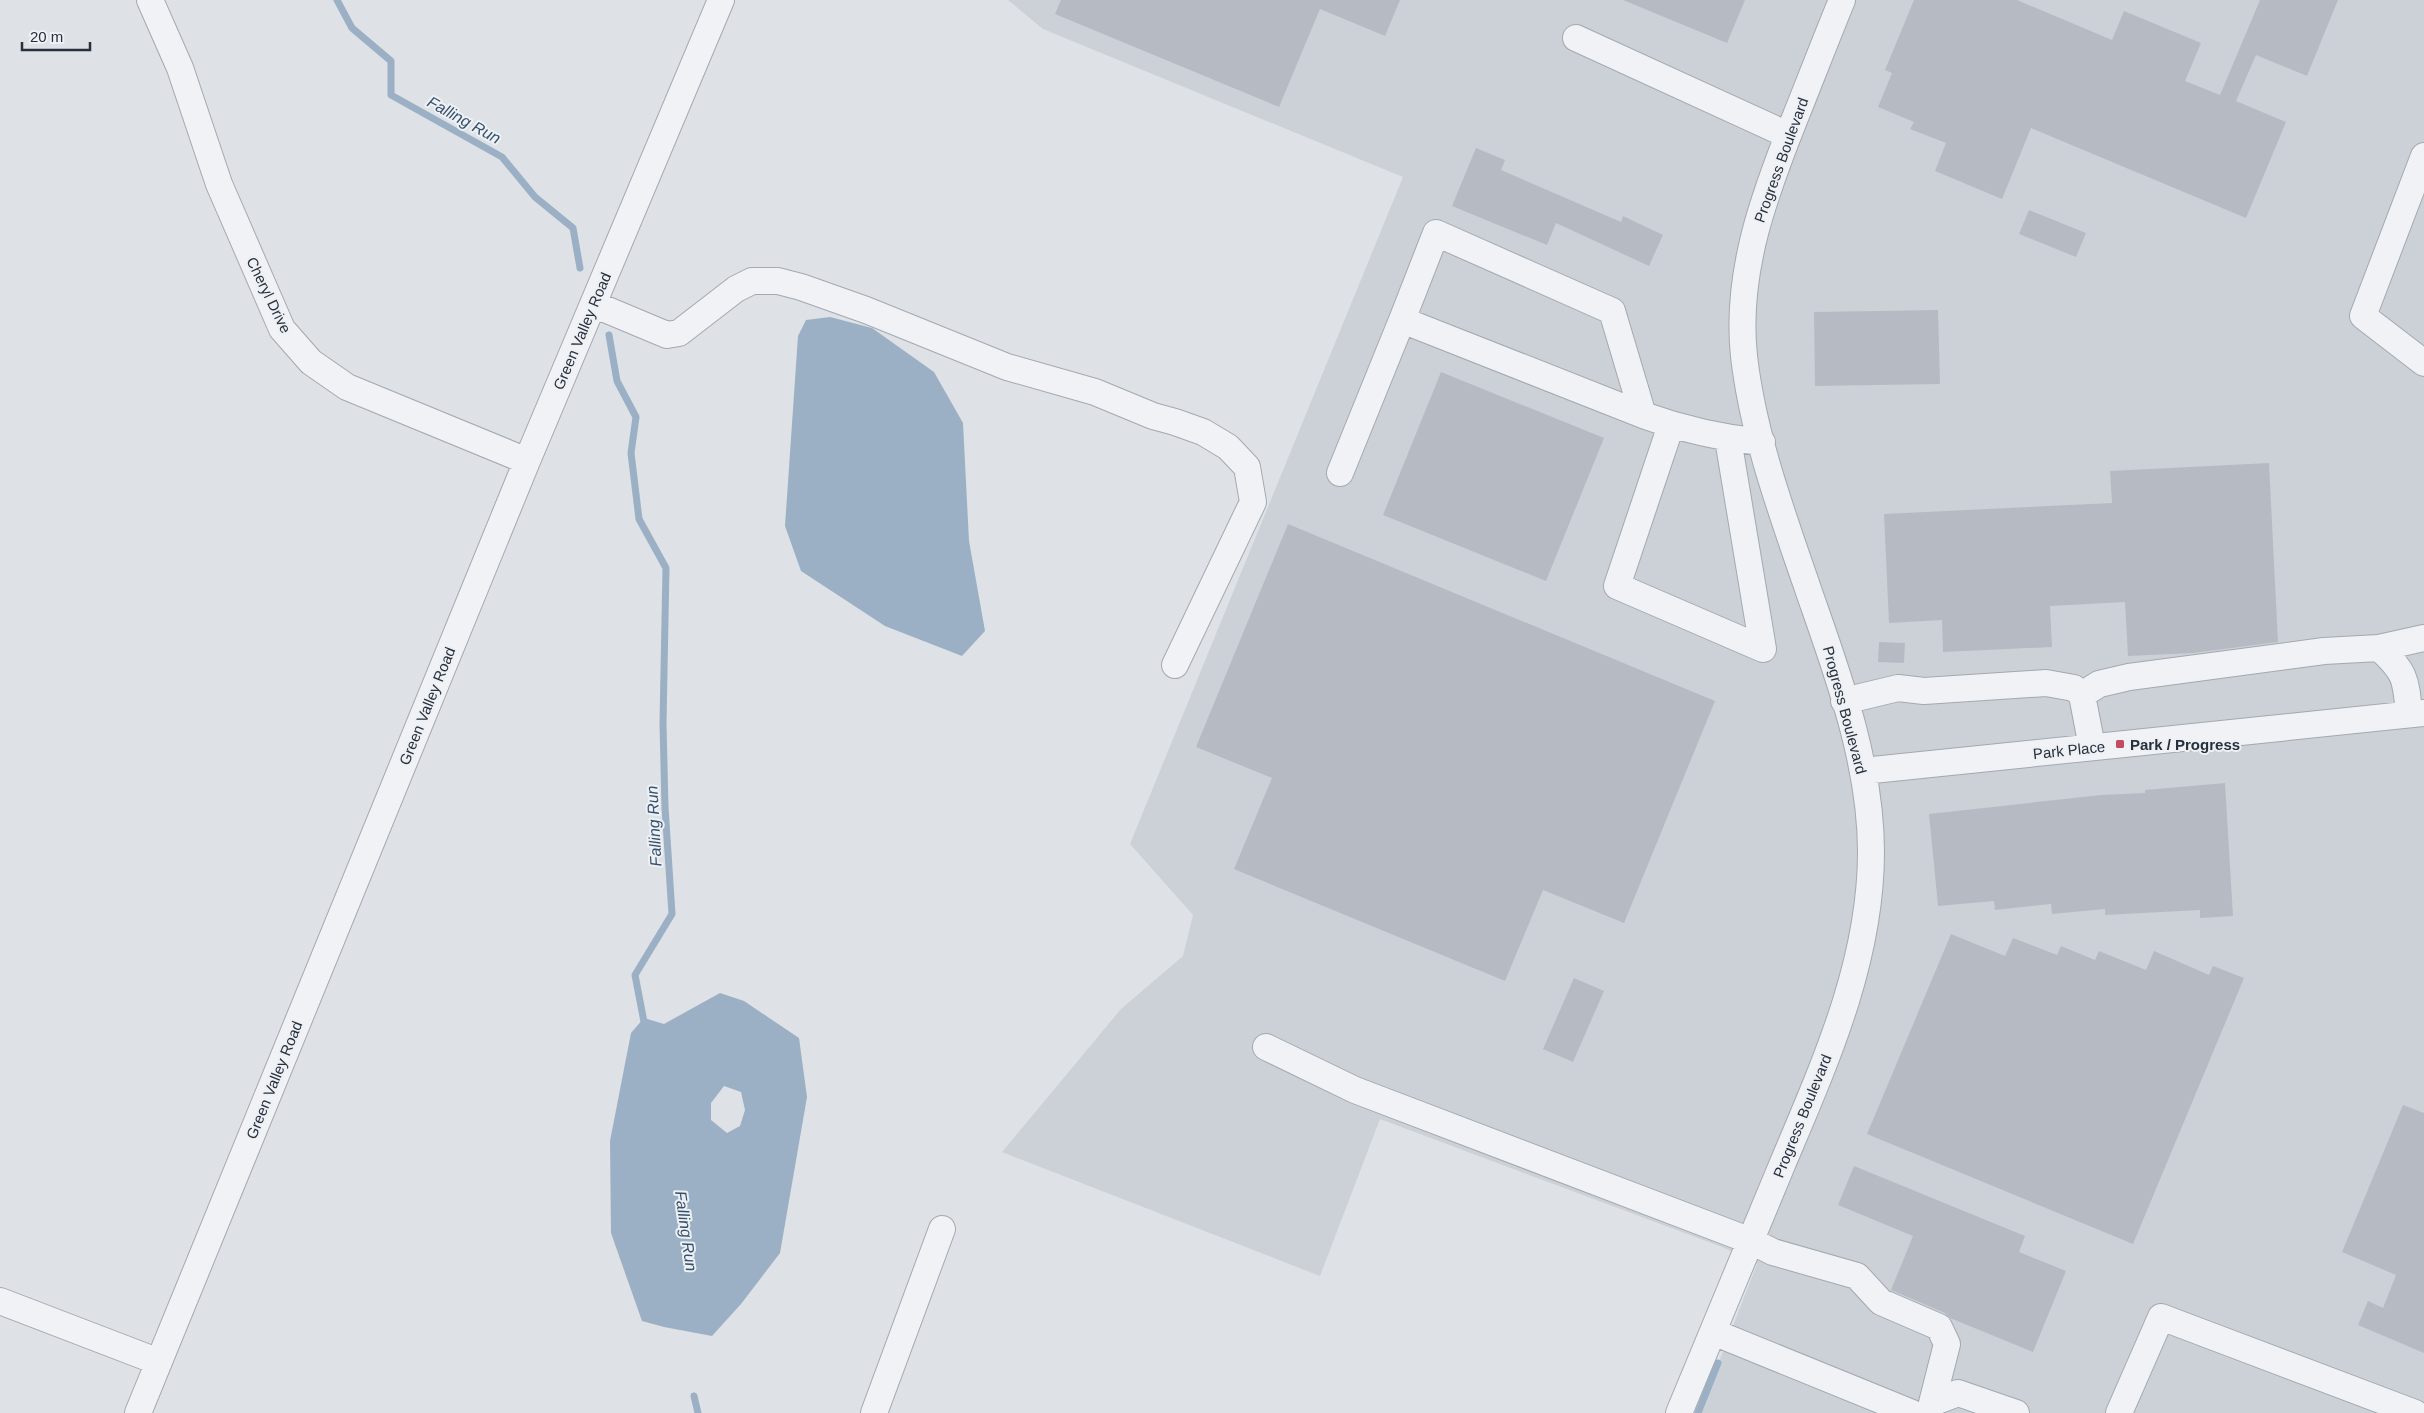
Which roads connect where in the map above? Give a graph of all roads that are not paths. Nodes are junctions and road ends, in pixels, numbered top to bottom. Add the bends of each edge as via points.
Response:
1 (150, 0) edge
2 (721, 0) edge
3 (1842, 0) edge
4 (1576, 38) dead end
5 (1788, 135) junction
6 (2424, 156) edge
7 (593, 304) junction
8 (1402, 320) junction
9 (2424, 363) edge
10 (1643, 415) junction
11 (1671, 425) junction
12 (1728, 439) junction
13 (1762, 442) junction
14 (527, 461) junction
15 (1340, 473) dead end
16 (2424, 638) edge
17 (2379, 648) junction
18 (1175, 665) dead end
19 (2082, 695) junction
20 (1844, 701) junction
21 (2416, 713) edge
22 (2092, 747) junction
23 (1863, 771) junction
24 (1266, 1047) dead end
25 (942, 1229) dead end
26 (1751, 1241) junction
27 (0, 1301) edge
28 (1713, 1332) junction
29 (159, 1362) junction
30 (1924, 1410) edge
31 (138, 1413) edge
32 (874, 1413) edge
33 (1679, 1413) edge
34 (2016, 1413) edge
35 (2119, 1413) edge
36 (2415, 1413) edge

1 - 14 street, Cheryl Drive via 180,68 219,184 282,329 312,362 346,387
2 - 7 street, Green Valley Road
3 - 5 street, Progress Boulevard
4 - 5 street
5 - 13 street, Progress Boulevard via 1752,243 1743,315 1749,389
6 - 9 street via 2363,316
7 - 14 street, Green Valley Road
7 - 18 street via 667,335 679,333 736,289 752,281 778,280 857,307 1007,367 1095,392 1203,432 1228,447 1247,466 1252,502
8 - 10 street
8 - 10 street via 1436,233 1612,311
8 - 15 street
10 - 11 street
11 - 12 street
11 - 12 street via 1617,586 1763,649
12 - 13 street
13 - 20 street, Progress Boulevard
14 - 29 street, Green Valley Road
16 - 17 street
17 - 19 street via 2324,651 2129,678 2100,684
17 - 21 street via 2397,664
19 - 20 street via 2074,688 2046,683 1924,691 1898,688
19 - 22 street
20 - 23 street, Progress Boulevard
21 - 22 street, Park Place
22 - 23 street, Park Place
23 - 26 street, Progress Boulevard via 1869,812 1871,881 1860,953 1836,1030
24 - 26 street via 1355,1090
25 - 32 street
26 - 28 street, Progress Boulevard
26 - 30 street via 1773,1252 1856,1276 1881,1302 1939,1327 1947,1344
27 - 29 street
28 - 30 street
28 - 33 street, Progress Boulevard
29 - 31 street, Green Valley Road
30 - 34 street via 1958,1393
35 - 36 street via 2161,1317

